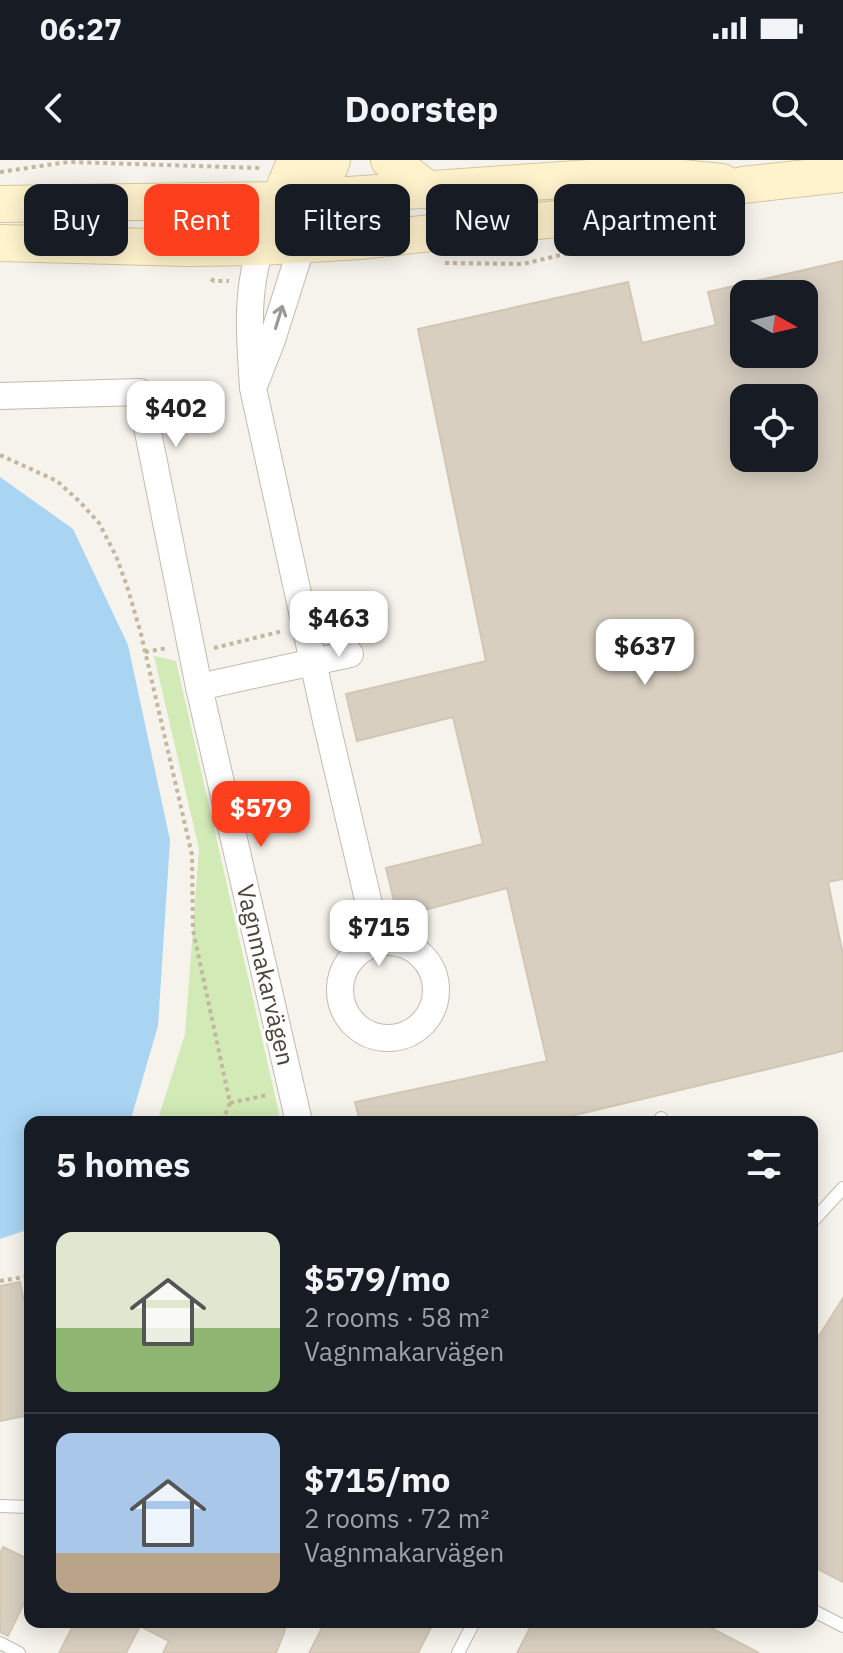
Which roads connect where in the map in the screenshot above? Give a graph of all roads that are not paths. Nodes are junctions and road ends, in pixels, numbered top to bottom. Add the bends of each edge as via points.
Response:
1 (332, 160) edge
2 (389, 160) edge
3 (843, 174) edge
4 (289, 176) edge
5 (323, 184) edge
6 (510, 184) edge
7 (734, 184) edge
8 (745, 185) edge
9 (426, 188) edge
10 (0, 204) edge
11 (554, 219) edge
12 (410, 235) edge
13 (0, 243) edge
14 (275, 246) edge
15 (261, 247) junction
16 (299, 256) edge
17 (253, 388) junction
18 (0, 396) edge
19 (350, 654) dead end
20 (314, 662) junction
21 (199, 687) junction
22 (378, 942) dead end
23 (298, 1116) edge
24 (843, 1188) edge
25 (818, 1215) edge
26 (0, 1506) edge
27 (24, 1507) edge
28 (818, 1613) edge
29 (843, 1626) edge
30 (471, 1628) edge
31 (0, 1643) edge
32 (19, 1653) edge
33 (458, 1653) edge

1 - 5 main road
2 - 9 main road
3 - 8 main road
4 - 10 main road via 205,202
4 - 15 main road
6 - 7 main road via 672,177
11 - 12 main road
13 - 15 main road
14 - 15 main road
15 - 17 street via 251,280
17 -> 16 street
17 - 20 street
18 - 21 street, Vagnmakarvägen via 140,392
19 - 20 street
20 - 21 street
20 - 22 street
21 - 23 street, Vagnmakarvägen
24 - 25 lane
26 - 27 lane
28 - 29 lane
30 - 33 lane
31 - 32 lane

